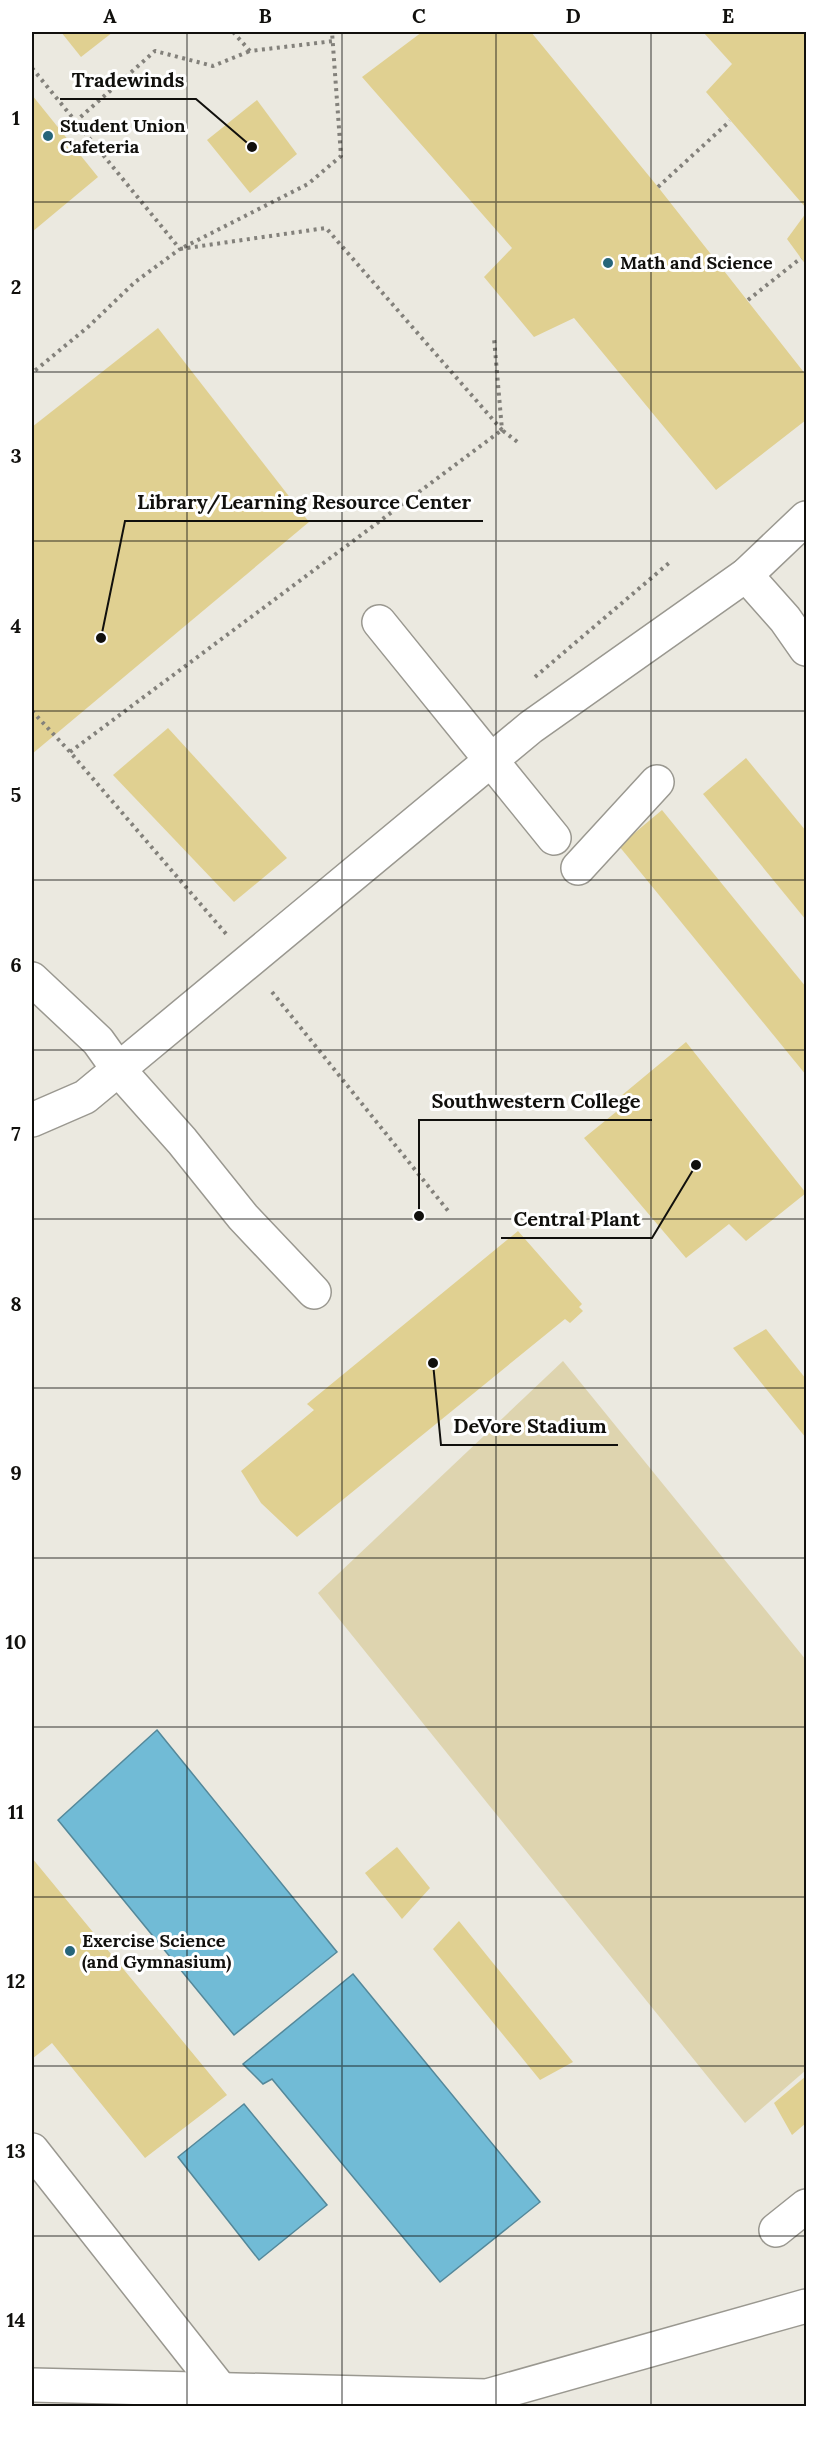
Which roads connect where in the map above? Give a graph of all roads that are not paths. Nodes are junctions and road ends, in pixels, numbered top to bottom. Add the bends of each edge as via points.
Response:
1 (807, 518) edge
2 (746, 575) junction
3 (379, 622) dead end
4 (807, 649) edge
5 (490, 762) junction
6 (657, 782) dead end
7 (554, 838) dead end
8 (578, 868) dead end
9 (32, 979) edge
10 (118, 1069) junction
11 (32, 1120) edge
12 (314, 1292) dead end
13 (32, 2150) edge
14 (807, 2206) edge
15 (776, 2230) dead end
16 (807, 2306) edge
17 (32, 2385) edge
18 (221, 2390) junction

1 - 2 lane
2 - 4 lane
2 - 5 lane via 531,727
3 - 5 lane
5 - 7 lane
5 - 10 lane
6 - 8 lane
9 - 10 lane via 98,1041
10 - 11 lane via 85,1097
10 - 12 lane via 243,1218
13 - 18 lane
14 - 15 lane
16 - 18 lane via 487,2396
17 - 18 lane

